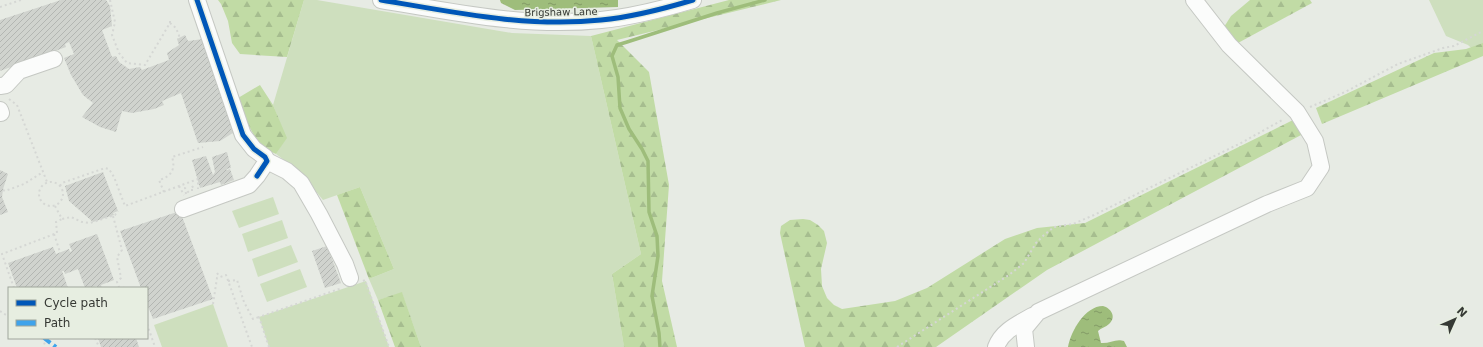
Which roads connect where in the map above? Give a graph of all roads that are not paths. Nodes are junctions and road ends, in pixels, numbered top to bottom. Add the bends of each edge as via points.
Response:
1 (197, 0) edge
2 (380, 0) edge
3 (693, 0) edge
4 (1194, 0) edge
5 (54, 59) dead end
6 (2, 102) edge
7 (267, 161) junction
8 (183, 209) dead end
9 (351, 282) road end
10 (1038, 312) junction
11 (996, 347) edge
12 (1026, 347) edge

1 - 7 street via 243,136
2 - 3 street, Brigshaw Lane via 514,21 550,23 632,16
4 - 10 street via 1229,45 1297,112 1314,141 1321,168 1307,188 1267,204
5 - 6 street via 19,71 6,85
7 - 8 street via 248,185
7 - 9 street via 287,171 301,183 342,258
10 - 11 street via 1013,326 999,340
10 - 12 street via 1024,329

